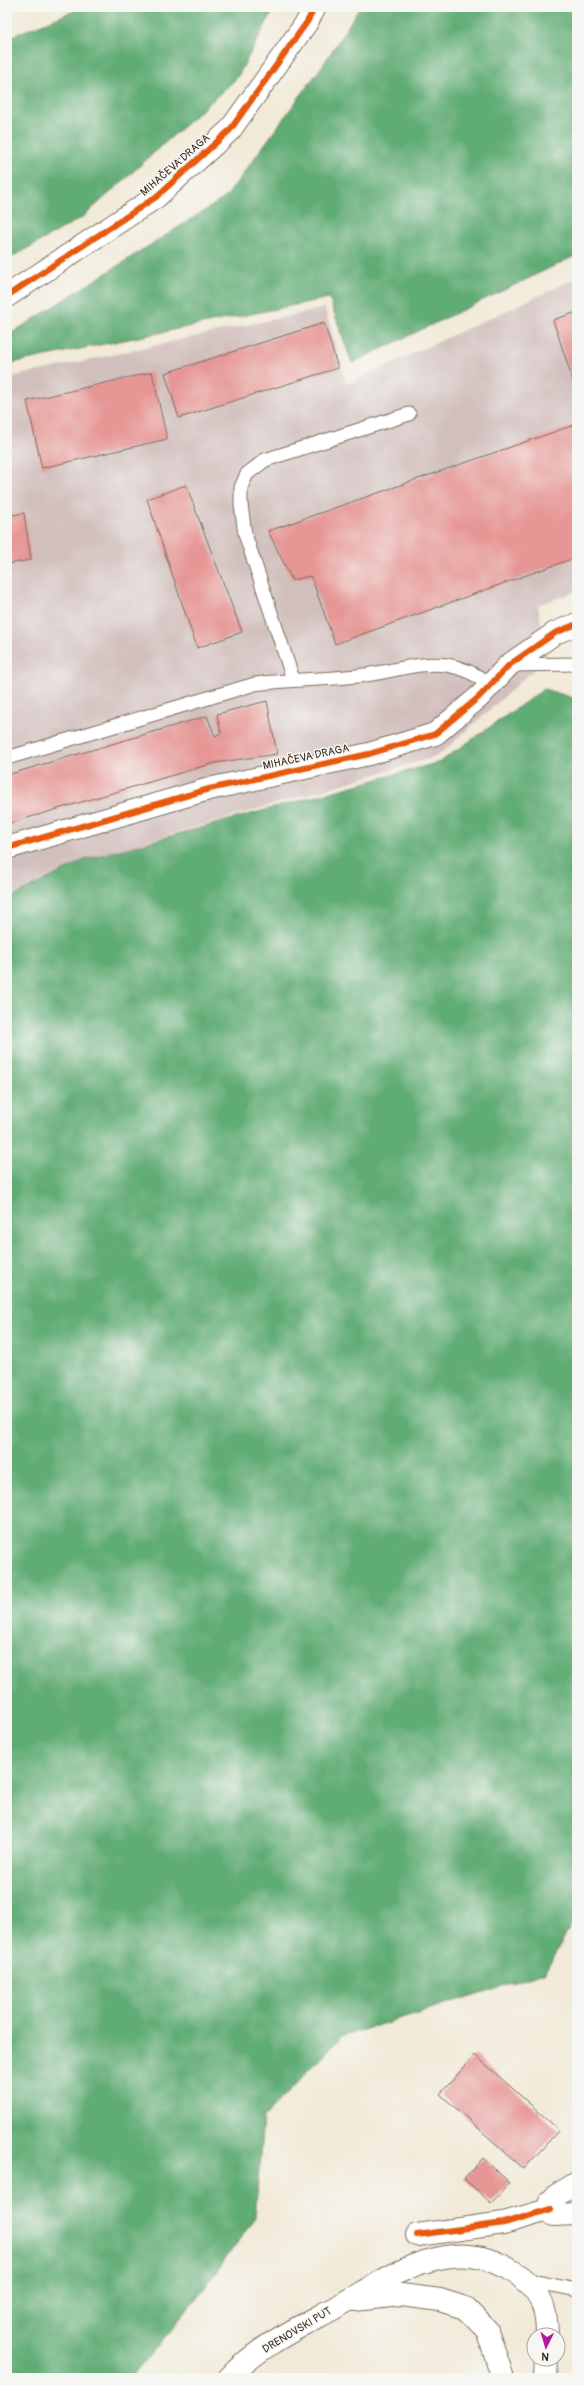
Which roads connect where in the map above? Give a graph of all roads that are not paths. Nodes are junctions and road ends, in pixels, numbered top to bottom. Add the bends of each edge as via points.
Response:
1 (315, 7) edge
2 (7, 296) edge
3 (409, 414) dead end
4 (577, 624) edge
5 (577, 664) edge
6 (509, 665) junction
7 (293, 679) junction
8 (491, 685) junction
9 (7, 758) edge
10 (7, 848) edge
11 (577, 2183) edge
12 (550, 2209) junction
13 (577, 2214) edge
14 (417, 2235) dead end
15 (527, 2280) junction
16 (577, 2290) edge
17 (347, 2301) junction
18 (547, 2327) edge
19 (546, 2367) edge
20 (229, 2378) edge
21 (503, 2378) edge
22 (545, 2378) edge

1 - 2 street, MIHAČEVA DRAGA via 230,130 156,197
3 - 7 lane via 265,460 246,474 241,487 245,534
4 - 6 street, MIHAČEVA DRAGA via 555,633
5 - 6 lane
6 - 8 street, MIHAČEVA DRAGA
7 - 8 lane via 364,676 435,664 478,674
7 - 9 lane via 255,684
8 - 10 street, MIHAČEVA DRAGA via 435,734 369,754 209,788
11 - 12 street via 557,2195 550,2202
12 - 13 street via 553,2215
12 - 14 street via 504,2223
15 - 16 lane
15 - 17 street, DRENOVSKI PUT via 495,2260 471,2255 445,2256 390,2275
15 - 18 street, DRENOVSKI PUT via 539,2294
17 - 20 street, DRENOVSKI PUT via 271,2343
17 - 21 street, DRENOVSKI PUT via 401,2294 440,2300 466,2308 487,2330
19 - 22 street

